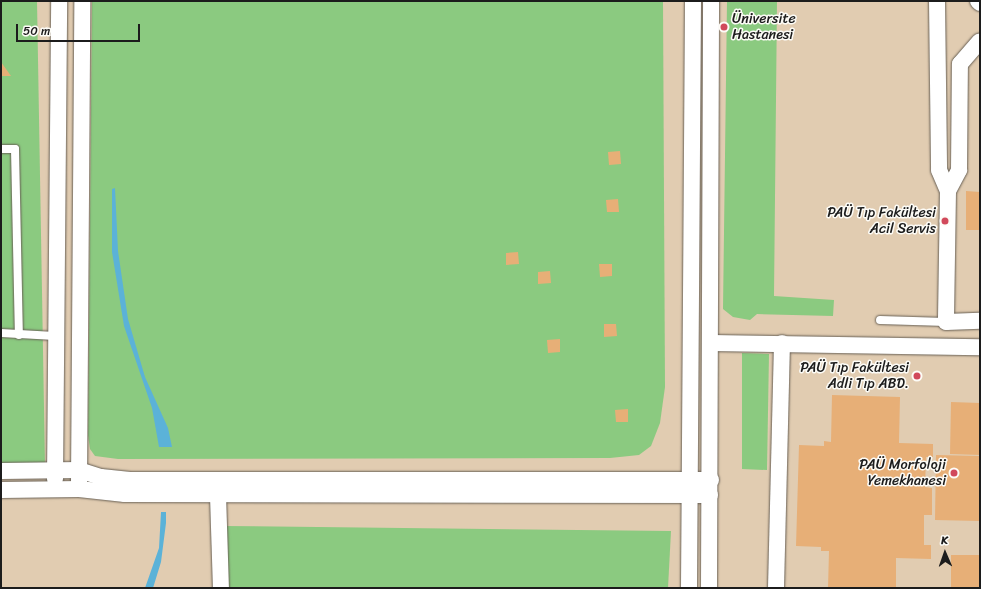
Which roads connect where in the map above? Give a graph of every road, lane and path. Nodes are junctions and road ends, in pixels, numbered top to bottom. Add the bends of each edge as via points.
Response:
1 (59, 1) edge
2 (82, 1) edge
3 (693, 1) edge
4 (711, 1) edge
5 (937, 1) edge
6 (980, 41) edge
7 (1, 149) edge
8 (948, 191) junction
9 (880, 320) dead end
10 (980, 321) edge
11 (946, 322) junction
12 (1, 333) edge
13 (19, 335) junction
14 (55, 336) junction
15 (711, 343) junction
16 (782, 343) junction
17 (980, 347) edge
18 (55, 470) junction
19 (79, 470) junction
20 (1, 471) edge
21 (690, 487) junction
22 (710, 488) junction
23 (55, 489) junction
24 (79, 489) junction
25 (1, 490) edge
26 (218, 494) junction
27 (221, 588) edge
28 (689, 588) edge
29 (709, 588) edge
30 (776, 588) edge

1 - 14 street
2 - 19 street
3 - 21 street
4 - 15 street
5 - 8 street via 939,170
6 - 8 street via 960,64 959,170
7 - 13 lane via 15,149
8 - 11 street
9 - 11 lane
10 - 11 street
12 - 13 lane
13 - 14 lane
14 - 18 street
15 - 16 street
15 - 22 street
16 - 17 street
16 - 30 street
18 - 19 street
18 - 20 street
18 - 23 street
19 - 21 street via 101,477 130,480
19 - 24 street
21 - 22 street
21 - 26 street
21 - 28 street
22 - 29 street
23 - 24 street
23 - 25 street
24 - 26 street via 125,494
26 - 27 street

